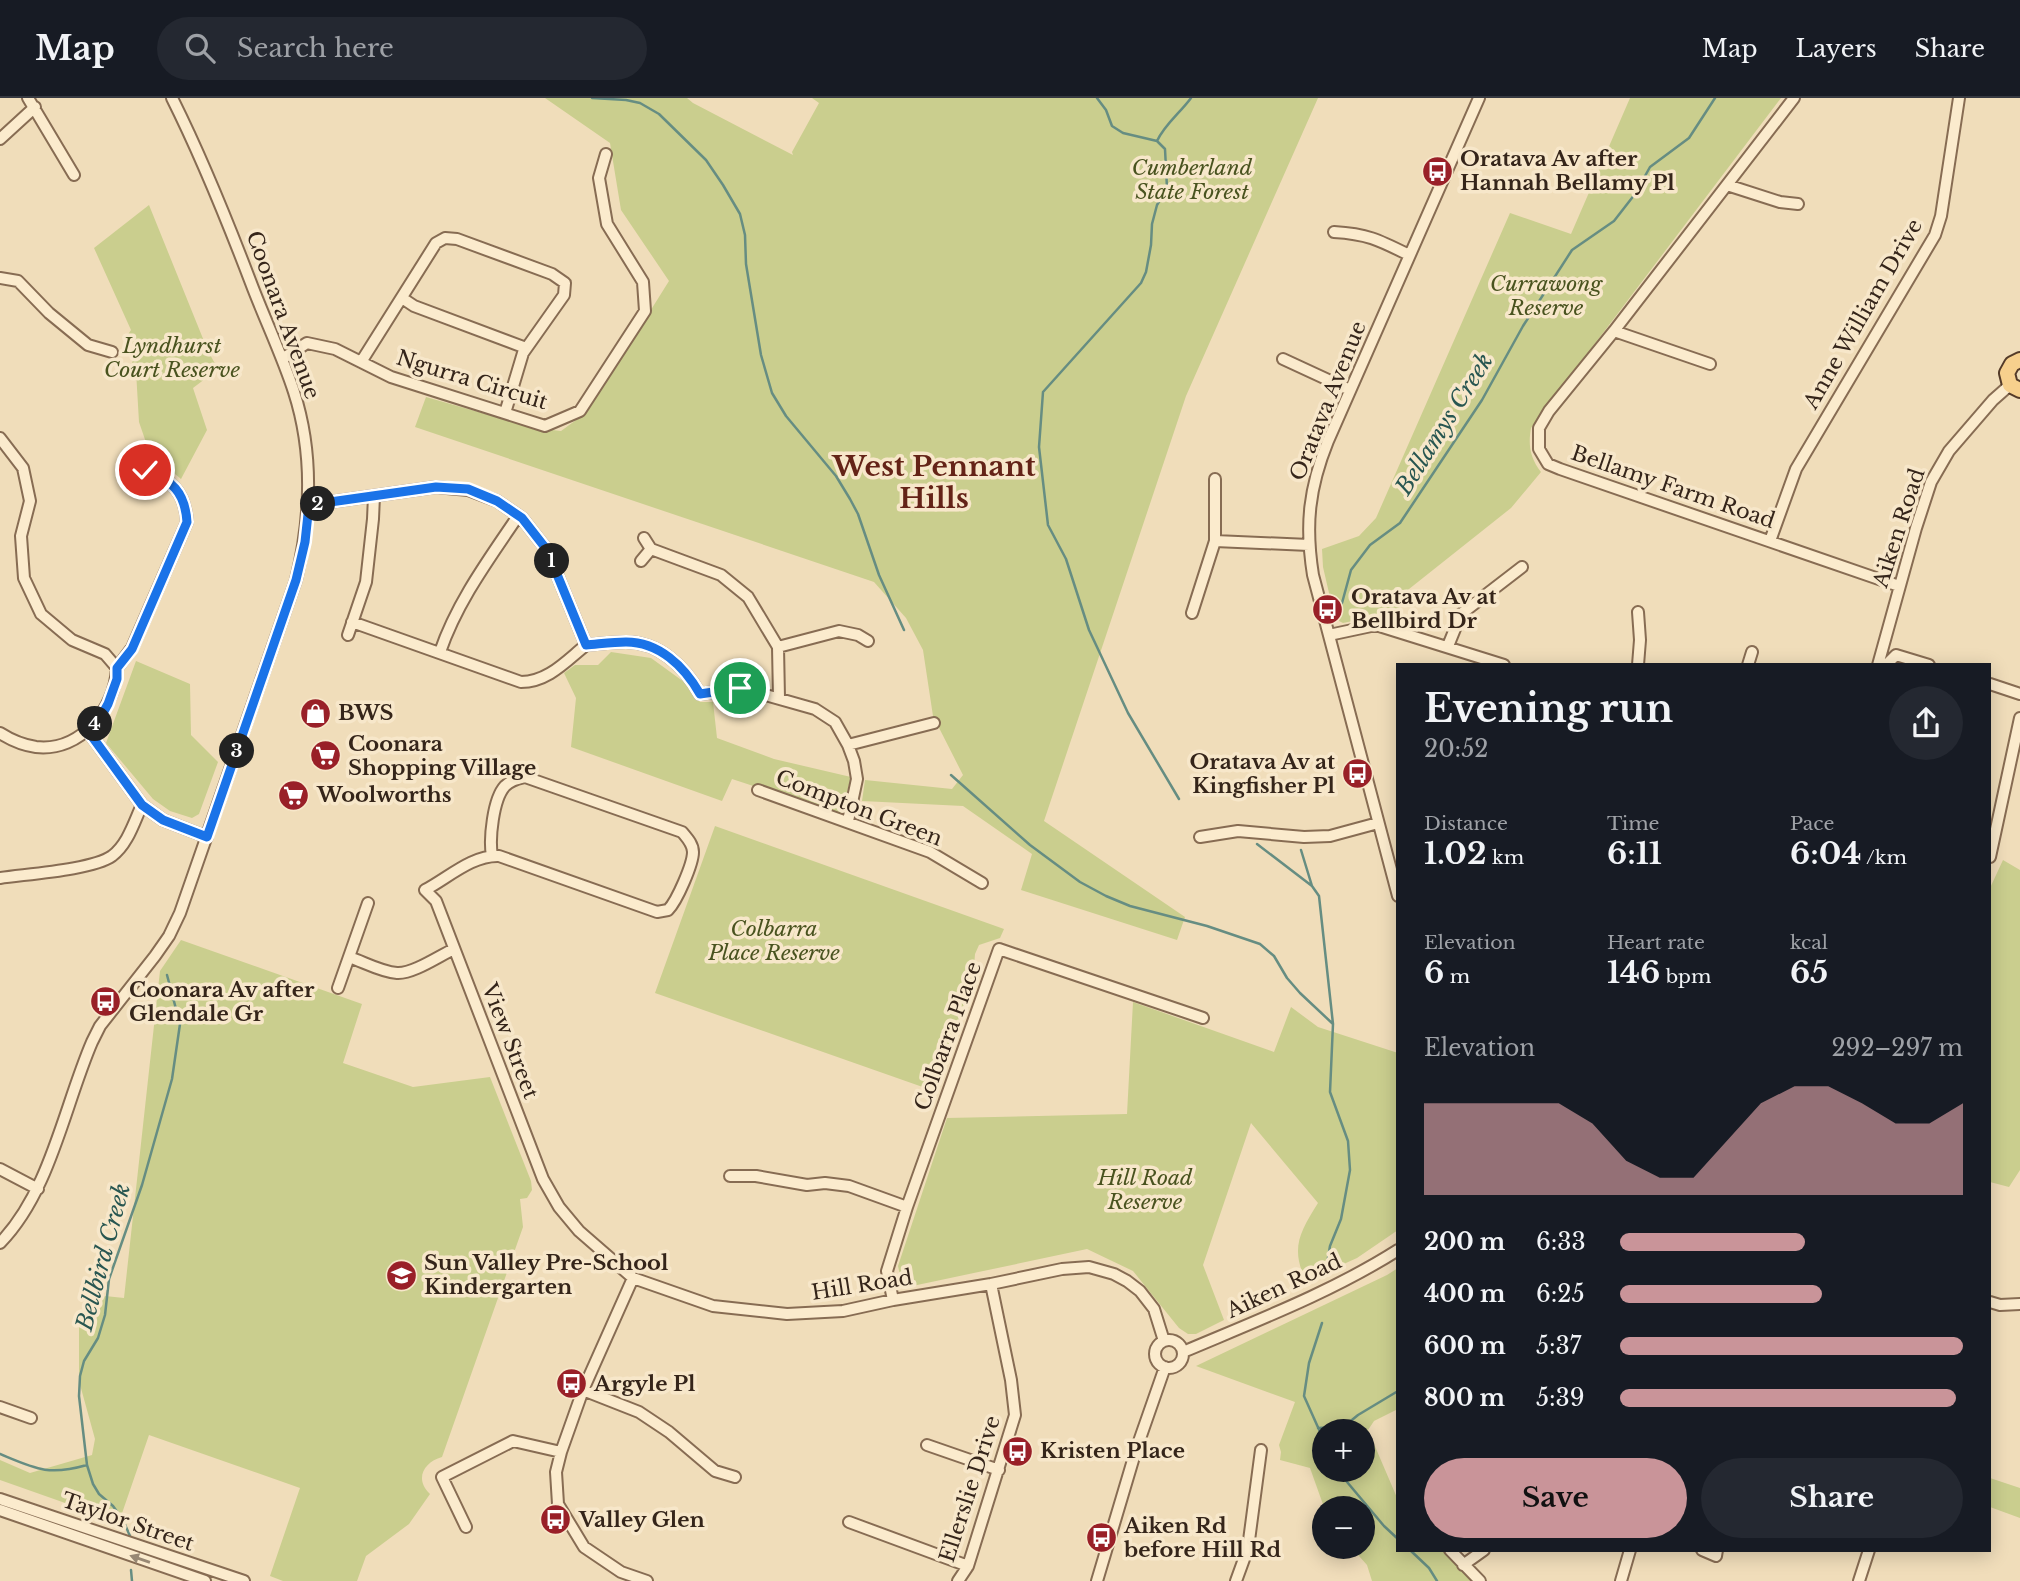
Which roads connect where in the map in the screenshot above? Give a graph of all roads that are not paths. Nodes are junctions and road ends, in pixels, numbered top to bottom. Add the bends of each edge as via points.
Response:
1 (172, 98) edge
2 (1479, 98) edge
3 (1794, 98) edge
4 (1959, 98) edge
5 (32, 102) edge
6 (0, 138) edge
7 (606, 154) dead end
8 (75, 175) dead end
9 (1727, 185) junction
10 (1798, 204) dead end
11 (1334, 232) dead end
12 (1409, 255) junction
13 (0, 278) edge
14 (402, 298) junction
15 (1614, 331) junction
16 (526, 348) junction
17 (112, 352) dead end
18 (282, 359) junction
19 (1283, 359) dead end
20 (2020, 360) edge
21 (361, 362) junction
22 (1710, 364) dead end
23 (2015, 387) edge
24 (1350, 390) junction
25 (505, 413) junction
26 (0, 438) edge
27 (145, 470) dead end
28 (1215, 479) dead end
29 (374, 496) junction
30 (309, 505) junction
31 (518, 516) junction
32 (644, 538) dead end
33 (1215, 541) junction
34 (1770, 541) junction
35 (1308, 545) junction
36 (651, 549) junction
37 (641, 561) dead end
38 (1522, 567) dead end
39 (1899, 586) junction
40 (1192, 612) dead end
41 (1638, 612) dead end
42 (352, 622) junction
43 (348, 635) dead end
44 (1329, 635) junction
45 (867, 642) dead end
46 (586, 645) junction
47 (1448, 646) junction
48 (778, 647) junction
49 (440, 652) junction
50 (1752, 652) dead end
51 (1497, 663) edge
52 (1638, 663) edge
53 (1749, 663) edge
54 (1879, 663) edge
55 (1888, 663) edge
56 (1922, 663) edge
57 (117, 668) junction
58 (1991, 684) edge
59 (2020, 694) edge
60 (779, 698) junction
61 (2020, 718) edge
62 (934, 723) dead end
63 (88, 731) junction
64 (0, 733) edge
65 (848, 745) junction
66 (758, 790) dead end
67 (142, 805) junction
68 (848, 821) junction
69 (1378, 823) junction
70 (207, 837) junction
71 (1200, 837) dead end
72 (1991, 852) edge
73 (492, 856) junction
74 (0, 878) edge
75 (982, 884) dead end
76 (1396, 885) edge
77 (368, 903) dead end
78 (454, 949) junction
79 (349, 957) junction
80 (338, 988) dead end
81 (1203, 1018) dead end
82 (0, 1169) edge
83 (730, 1176) dead end
84 (38, 1189) junction
85 (559, 1207) joint
86 (907, 1207) junction
87 (0, 1243) edge
88 (1396, 1251) edge
89 (633, 1278) junction
90 (991, 1284) junction
91 (893, 1300) junction
92 (1991, 1302) edge
93 (2020, 1304) edge
94 (1164, 1340) junction
95 (1183, 1352) junction
96 (1165, 1367) junction
97 (583, 1390) junction
98 (0, 1407) edge
99 (31, 1418) dead end
100 (927, 1445) dead end
101 (1261, 1450) dead end
102 (561, 1452) junction
103 (999, 1470) junction
104 (735, 1477) dead end
105 (0, 1499) edge
106 (0, 1510) edge
107 (849, 1522) dead end
108 (466, 1527) dead end
109 (1452, 1552) edge
110 (1481, 1552) edge
111 (1629, 1552) edge
112 (1868, 1552) edge
113 (1463, 1565) junction
114 (968, 1566) junction
115 (205, 1581) edge
116 (244, 1581) edge
117 (646, 1581) edge
118 (958, 1581) edge
119 (1097, 1581) edge
120 (1236, 1581) edge
121 (1480, 1581) edge
122 (1621, 1581) edge
123 (1859, 1581) edge

1 - 18 street, Coonara Avenue via 218,197
2 - 12 street, Oratava Avenue
3 - 9 street, Bellamy Farm Road
4 - 34 street, Anne William Drive via 1935,234 1796,470
5 - 6 street
5 - 8 street
7 - 25 street, Ngurra Circuit via 599,178 607,224 643,282 645,311 580,411 545,426
9 - 10 street
9 - 15 street, Bellamy Farm Road
11 - 12 street via 1372,237
12 - 24 street, Oratava Avenue
13 - 17 street via 18,281 88,345
14 - 16 street
14 - 16 street via 436,243 445,238 552,274 565,282 564,295
14 - 21 street
15 - 22 street
15 - 34 street, Bellamy Farm Road via 1539,428 1543,458 1560,469
16 - 25 street
18 - 21 street, Ngurra Circuit via 307,343 335,349
18 - 30 street, Coonara Avenue via 304,431
19 - 24 street
20 - 23 main road via 2008,368 2007,379
21 - 25 street, Ngurra Circuit via 391,377
23 - 39 street, Aiken Road via 1993,400 1936,472
24 - 35 street, Oratava Avenue via 1314,480
26 - 57 street via 23,468 30,501 22,536 24,578 41,614 72,640 104,654
27 - 57 street via 176,488 186,506 187,522 132,649
28 - 33 street
29 - 30 street
29 - 31 street via 436,487 468,489
29 - 42 street via 366,582
30 - 70 street, Coonara Avenue via 296,580
31 - 46 street via 547,550
31 - 49 street via 464,598
32 - 36 street
33 - 35 street
33 - 40 street
34 - 39 street, Bellamy Farm Road
35 - 44 street, Oratava Avenue
36 - 37 street
36 - 48 street via 722,575 748,597
38 - 47 street via 1461,614
39 - 54 street, Aiken Road
41 - 52 street
42 - 43 street
42 - 49 street
44 - 47 street via 1376,625
44 - 69 street, Oratava Avenue
45 - 48 street via 839,631
46 - 49 street via 549,675 532,682
46 - 60 street via 628,642 656,648 679,665 700,694 740,688
47 - 51 street
48 - 60 street
50 - 53 street
55 - 56 street via 1896,655
57 - 63 street via 108,704
58 - 59 street
60 - 65 street via 815,709 835,722
61 - 72 street
62 - 65 street
63 - 64 street via 56,746 38,747
63 - 67 street
65 - 68 street via 857,779
66 - 68 street, Compton Green
67 - 70 street via 163,820
67 - 74 street via 127,838 112,856 93,865
68 - 75 street, Compton Green via 930,852
69 - 71 street via 1330,836 1238,831
69 - 76 street, Oratava Avenue
70 - 84 street, Coonara Avenue via 169,936 92,1042
73 - 73 street via 657,912 674,904 693,852 682,832 525,777 514,779 499,794
73 - 78 street, View Street via 425,890 436,901
77 - 79 street
78 - 79 street via 400,973
78 - 85 street, View Street via 543,1179
79 - 80 street
81 - 86 street, Colbarra Place via 999,949
82 - 84 street
83 - 86 street via 849,1186
84 - 87 street, Coonara Avenue
85 - 89 street, Hill Road
86 - 91 street, Colbarra Place via 887,1271
88 - 95 street, Aiken Road via 1274,1313
89 - 91 street, Hill Road via 713,1306 787,1314 843,1311
89 - 97 street
90 - 91 street, Hill Road
90 - 94 street, Hill Road via 1074,1267 1103,1270 1140,1291 1154,1309
90 - 103 street, Ellerslie Drive via 1015,1415
92 - 93 street
94 - 95 street via 1175,1341
94 - 96 street via 1155,1353
95 - 96 street via 1181,1362
96 - 119 street
97 - 102 street
97 - 104 street via 639,1412 715,1471
98 - 99 street
100 - 103 street
101 - 120 street via 1248,1548
102 - 108 street via 513,1441 442,1477
102 - 117 street via 556,1472 558,1504 584,1547 621,1572
103 - 114 street, Ellerslie Drive
105 - 116 street, Taylor Street
115 -> 106 street, Taylor Street
107 - 114 street
109 - 113 street
110 - 113 street
111 - 122 street
112 - 123 street
113 - 121 street
114 - 118 street, Ellerslie Drive

